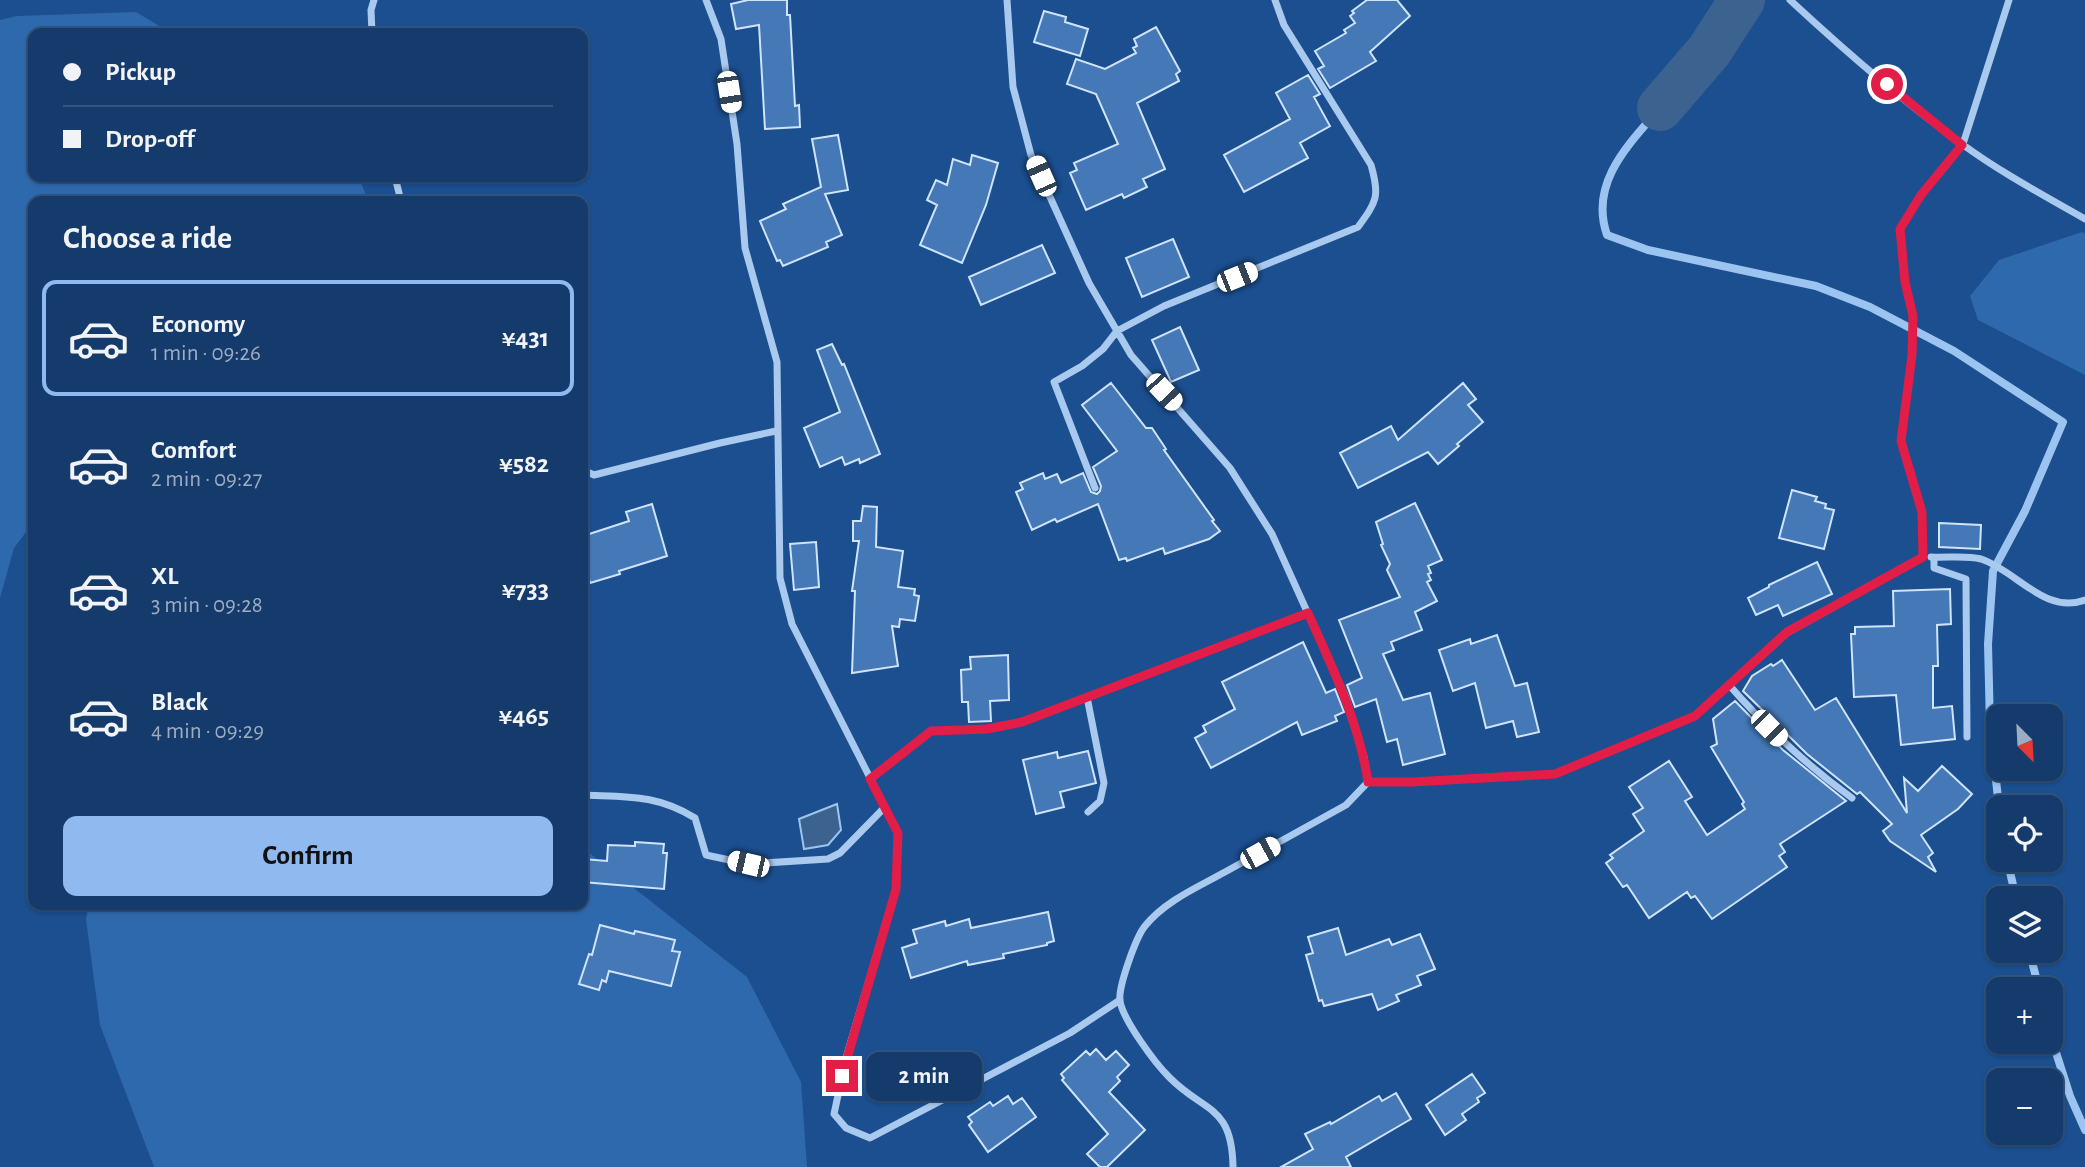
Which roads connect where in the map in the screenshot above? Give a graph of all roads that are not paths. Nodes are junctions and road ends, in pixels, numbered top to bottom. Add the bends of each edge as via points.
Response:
1 (374, 0) edge
2 (706, 0) edge
3 (1007, 0) edge
4 (1275, 0) edge
5 (1790, 0) edge
6 (2010, 0) edge
7 (372, 28) edge
8 (1962, 145) junction
9 (2085, 219) edge
10 (1117, 331) junction
11 (776, 431) junction
12 (588, 472) edge
13 (1096, 488) dead end
14 (1923, 557) junction
15 (1934, 558) junction
16 (2085, 600) edge
17 (1308, 613) junction
18 (1729, 685) junction
19 (1087, 697) junction
20 (1967, 737) dead end
21 (870, 779) junction
22 (1368, 782) junction
23 (588, 795) edge
24 (1852, 798) dead end
25 (885, 807) junction
26 (1088, 812) dead end
27 (1120, 1000) junction
28 (1233, 1167) edge

1 - 7 street
2 - 11 street via 721,39 737,144 745,248 777,362
3 - 10 street via 1013,87 1031,155 1089,283
4 - 10 street via 1284,24 1371,165 1378,189 1371,209 1358,227 1164,306
5 - 8 street
6 - 8 street
8 - 9 street
8 - 14 street via 1900,229 1913,316 1901,441 1922,512
10 - 13 street via 1103,349 1054,382
10 - 17 street via 1131,355 1230,468 1272,534
11 - 12 street via 594,475
11 - 21 street via 780,578 792,624
14 - 15 street
14 - 18 street via 1787,632
15 - 16 street via 1978,558 2049,601 2073,604
15 - 20 street via 1934,568 1966,579
17 - 19 street
17 - 22 street via 1346,698
18 - 22 street via 1695,716 1555,774
18 - 24 street via 1782,741
19 - 21 street via 1022,722 987,729 931,731
19 - 26 street via 1104,783 1100,801
21 - 25 street
22 - 27 street via 1346,805 1174,901 1145,926 1134,946
23 - 25 street via 652,799 678,807 695,818 706,855 748,864 828,859 840,853
25 - 27 street via 898,833 896,889 834,1114 845,1128 870,1138 1070,1033
27 - 28 street via 1131,1026 1170,1078 1219,1115 1233,1150

